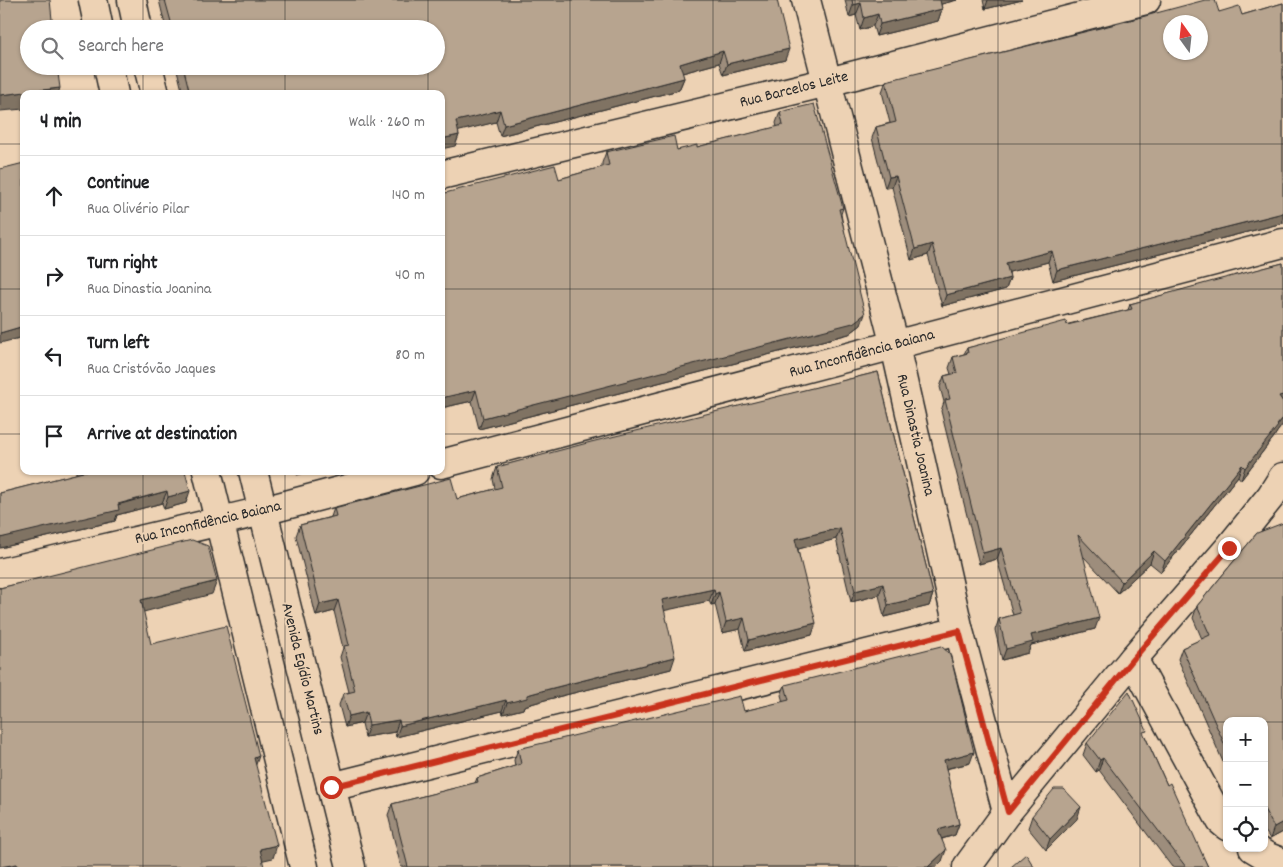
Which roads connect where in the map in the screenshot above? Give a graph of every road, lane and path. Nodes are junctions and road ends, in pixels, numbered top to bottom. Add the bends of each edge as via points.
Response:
1 (93, 0) edge
2 (132, 0) edge
3 (806, 0) edge
4 (1146, 0) edge
5 (97, 20) edge
6 (136, 20) edge
7 (110, 75) edge
8 (150, 75) edge
9 (828, 82) junction
10 (113, 90) edge
11 (154, 90) edge
12 (445, 175) edge
13 (1283, 243) edge
14 (895, 346) junction
15 (445, 463) edge
16 (208, 475) edge
17 (254, 475) edge
18 (400, 475) edge
19 (1279, 489) edge
20 (263, 511) junction
21 (220, 520) junction
22 (0, 573) edge
23 (959, 631) junction
24 (1133, 659) junction
25 (331, 787) junction
26 (1008, 812) junction
27 (1223, 823) edge
28 (1260, 852) edge
29 (1283, 864) edge
30 (304, 867) edge
31 (352, 867) edge
32 (967, 867) edge

1 - 5 street
2 - 6 street
3 - 9 street, Rua Dinastia Joanina
4 - 9 street, Rua Barcelos Leite
7 - 10 street
8 - 11 street
9 - 12 street, Rua Barcelos Leite
9 - 14 street, Rua Dinastia Joanina
13 - 14 street, Rua Inconfidência Baiana
14 - 15 street, Rua Inconfidência Baiana
14 - 23 street, Rua Dinastia Joanina
16 - 21 street
17 - 20 street, Avenida Egídio Martins
18 - 20 street, Rua Inconfidência Baiana
19 - 24 street
20 - 21 street, Rua Inconfidência Baiana
20 - 25 street, Avenida Egídio Martins
21 - 22 street, Rua Inconfidência Baiana
21 - 30 street
23 - 25 street
23 - 26 street, Rua Dinastia Joanina
24 - 26 street
24 - 27 street
25 - 31 street, Avenida Egídio Martins
26 - 32 street
28 - 29 street

